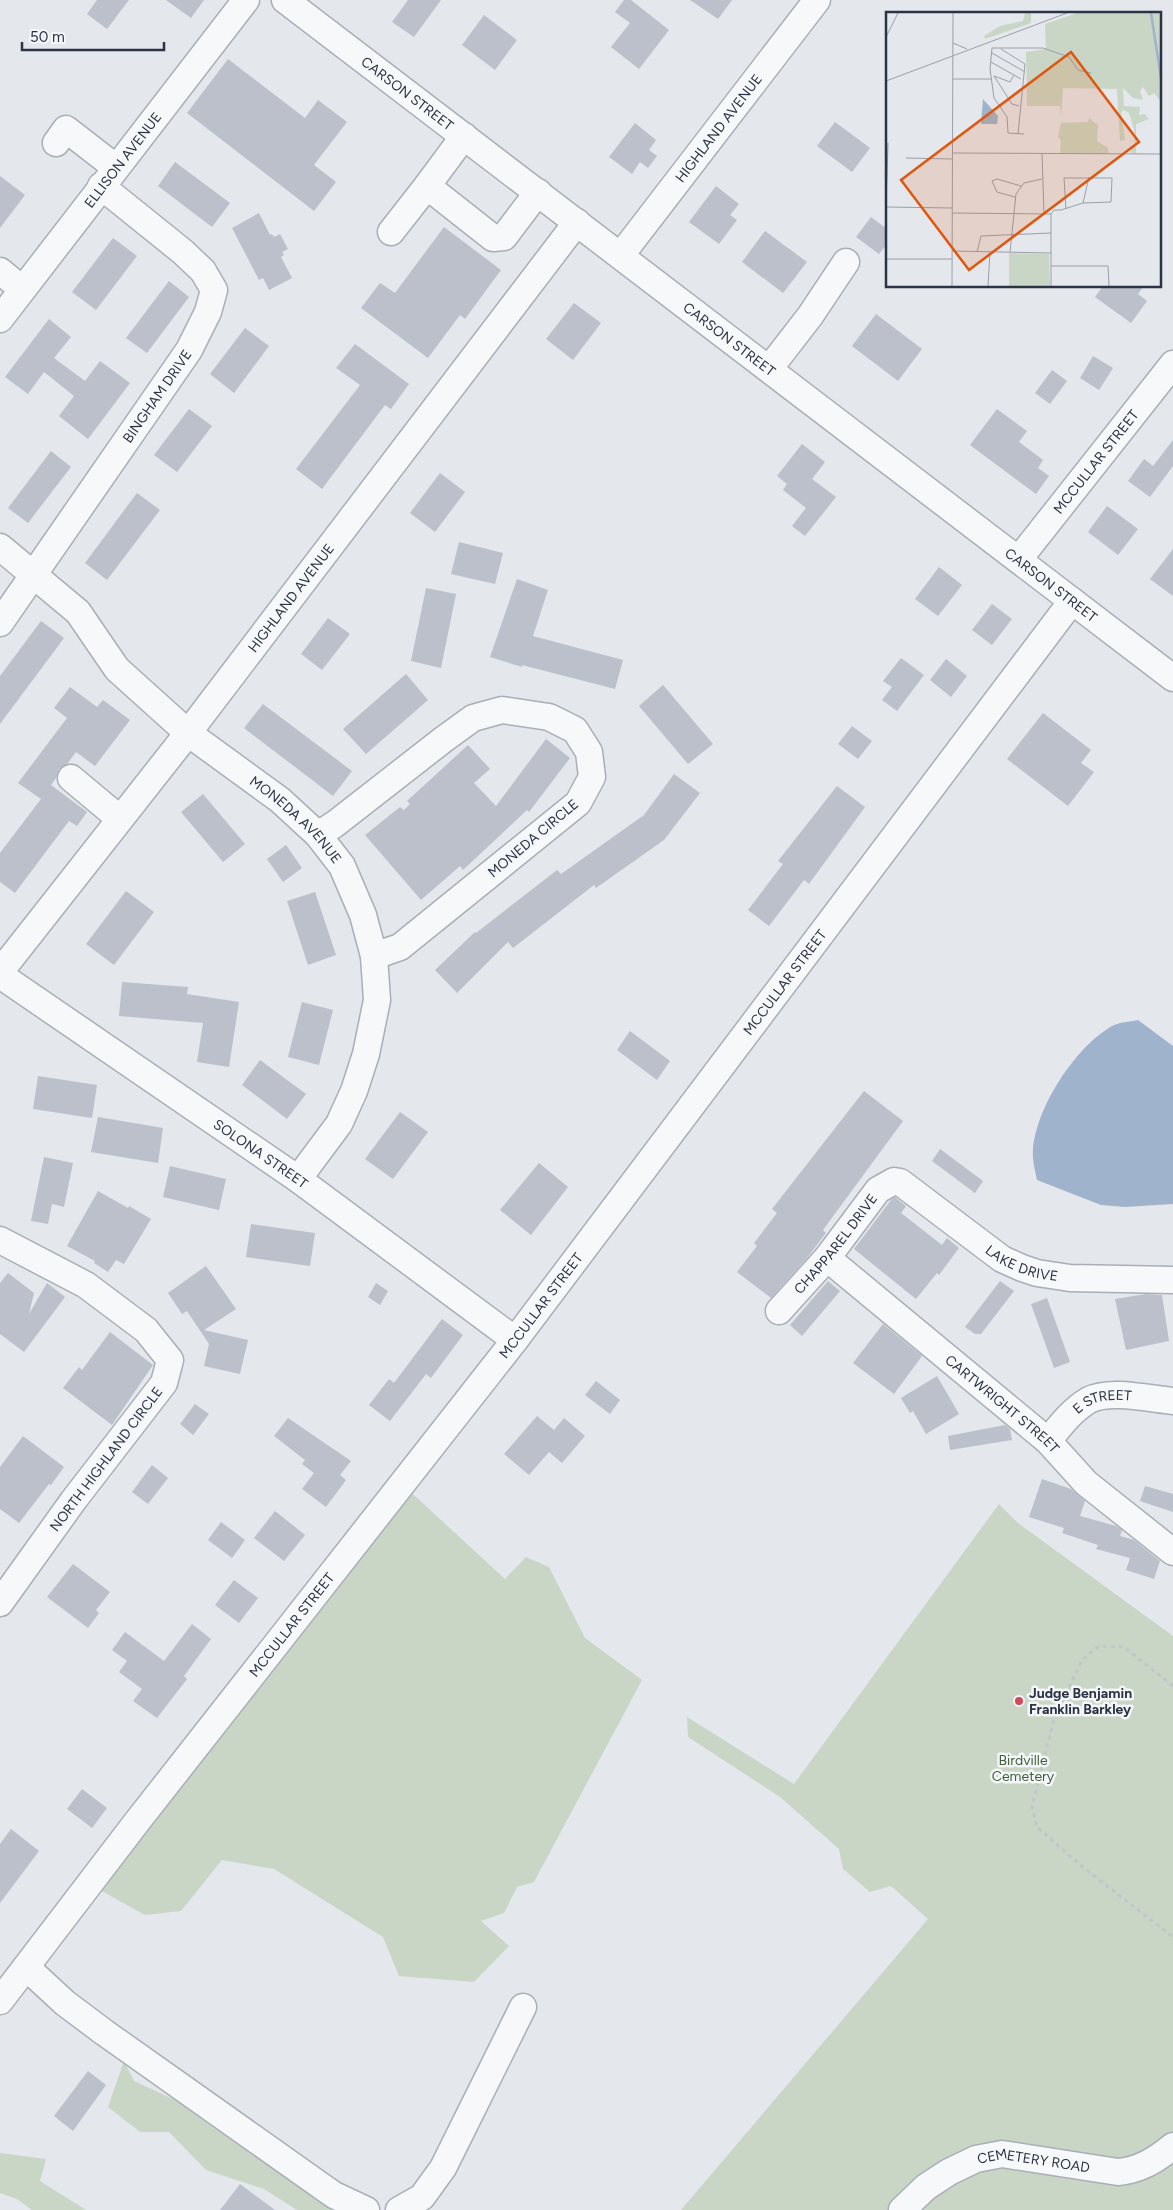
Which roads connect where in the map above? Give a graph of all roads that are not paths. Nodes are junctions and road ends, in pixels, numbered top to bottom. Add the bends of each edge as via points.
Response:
1 (246, 0) edge
2 (285, 0) edge
3 (817, 0) edge
4 (464, 136) junction
5 (56, 143) dead end
6 (108, 177) junction
7 (428, 186) junction
8 (538, 192) junction
9 (577, 222) junction
10 (391, 232) dead end
11 (621, 255) junction
12 (846, 262) dead end
13 (0, 271) edge
14 (22, 289) junction
15 (0, 319) edge
16 (1173, 364) edge
17 (769, 369) junction
18 (0, 547) edge
19 (1019, 559) junction
20 (34, 574) junction
21 (1072, 601) junction
22 (0, 623) edge
23 (1173, 678) edge
24 (188, 733) junction
25 (71, 778) dead end
26 (120, 819) junction
27 (318, 835) junction
28 (374, 956) junction
29 (0, 973) edge
30 (298, 1179) junction
31 (894, 1182) joint
32 (0, 1240) edge
33 (827, 1258) junction
34 (1173, 1280) edge
35 (779, 1311) dead end
36 (515, 1340) junction
37 (1173, 1401) edge
38 (1048, 1441) junction
39 (1173, 1552) edge
40 (8, 1572) edge
41 (0, 1603) edge
42 (26, 1968) junction
43 (0, 2001) edge
44 (523, 2007) dead end
45 (1173, 2146) edge
46 (366, 2210) edge
47 (399, 2210) edge
48 (902, 2210) edge

1 - 6 street, ELLISON AVENUE
2 - 4 street, CARSON STREET
3 - 11 street, HIGHLAND AVENUE
4 - 7 street
4 - 8 street, CARSON STREET
5 - 6 street via 66,129
6 - 14 street, ELLISON AVENUE
6 - 20 street, BINGHAM DRIVE via 203,271 214,290 208,312 189,350
7 - 8 street via 496,239 504,237
7 - 10 street
8 - 9 street, CARSON STREET
9 - 11 street, CARSON STREET
9 - 24 street, HIGHLAND AVENUE
11 - 17 street, CARSON STREET
12 - 17 street
13 - 14 street
14 - 15 street, ELLISON AVENUE
16 - 19 street, MCCULLAR STREET
17 - 19 street, CARSON STREET
18 - 20 street, MONEDA AVENUE
19 - 21 street, CARSON STREET
20 - 22 street, BINGHAM DRIVE
20 - 24 street, MONEDA AVENUE via 78,612 117,669
21 - 23 street, CARSON STREET
21 - 36 street, MCCULLAR STREET
24 - 26 street, HIGHLAND AVENUE
24 - 27 street, MONEDA AVENUE via 280,800
25 - 26 street
26 - 29 street, HIGHLAND AVENUE
27 - 28 street, MONEDA AVENUE via 342,866 363,915
27 - 28 street, MONEDA CIRCLE via 473,718 502,710 550,717 575,730 590,752 592,777 578,803 400,947
28 - 30 street, MONEDA AVENUE via 377,1000 366,1054 354,1091 339,1124
29 - 30 street, SOLONA STREET
30 - 36 street, SOLONA STREET
31 - 33 street, CHAPPAREL DRIVE via 878,1190
31 - 34 street, LAKE DRIVE via 900,1182 1002,1259 1022,1268 1070,1278
32 - 40 street, NORTH HIGHLAND CIRCLE via 86,1285 146,1330 170,1360 164,1383 73,1501
33 - 35 street, CHAPPAREL DRIVE
33 - 38 street, CARTWRIGHT STREET
36 - 42 street, MCCULLAR STREET
37 - 38 street, E STREET via 1112,1394 1090,1400 1070,1415
38 - 39 street, CARTWRIGHT STREET via 1086,1483
40 - 41 street, NORTH HIGHLAND CIRCLE
42 - 43 street, MCCULLAR STREET
42 - 46 street via 105,2034 334,2195
44 - 47 street via 443,2168 422,2197
45 - 48 street, CEMETERY ROAD via 1145,2166 1118,2172 1002,2154 976,2159 926,2187

